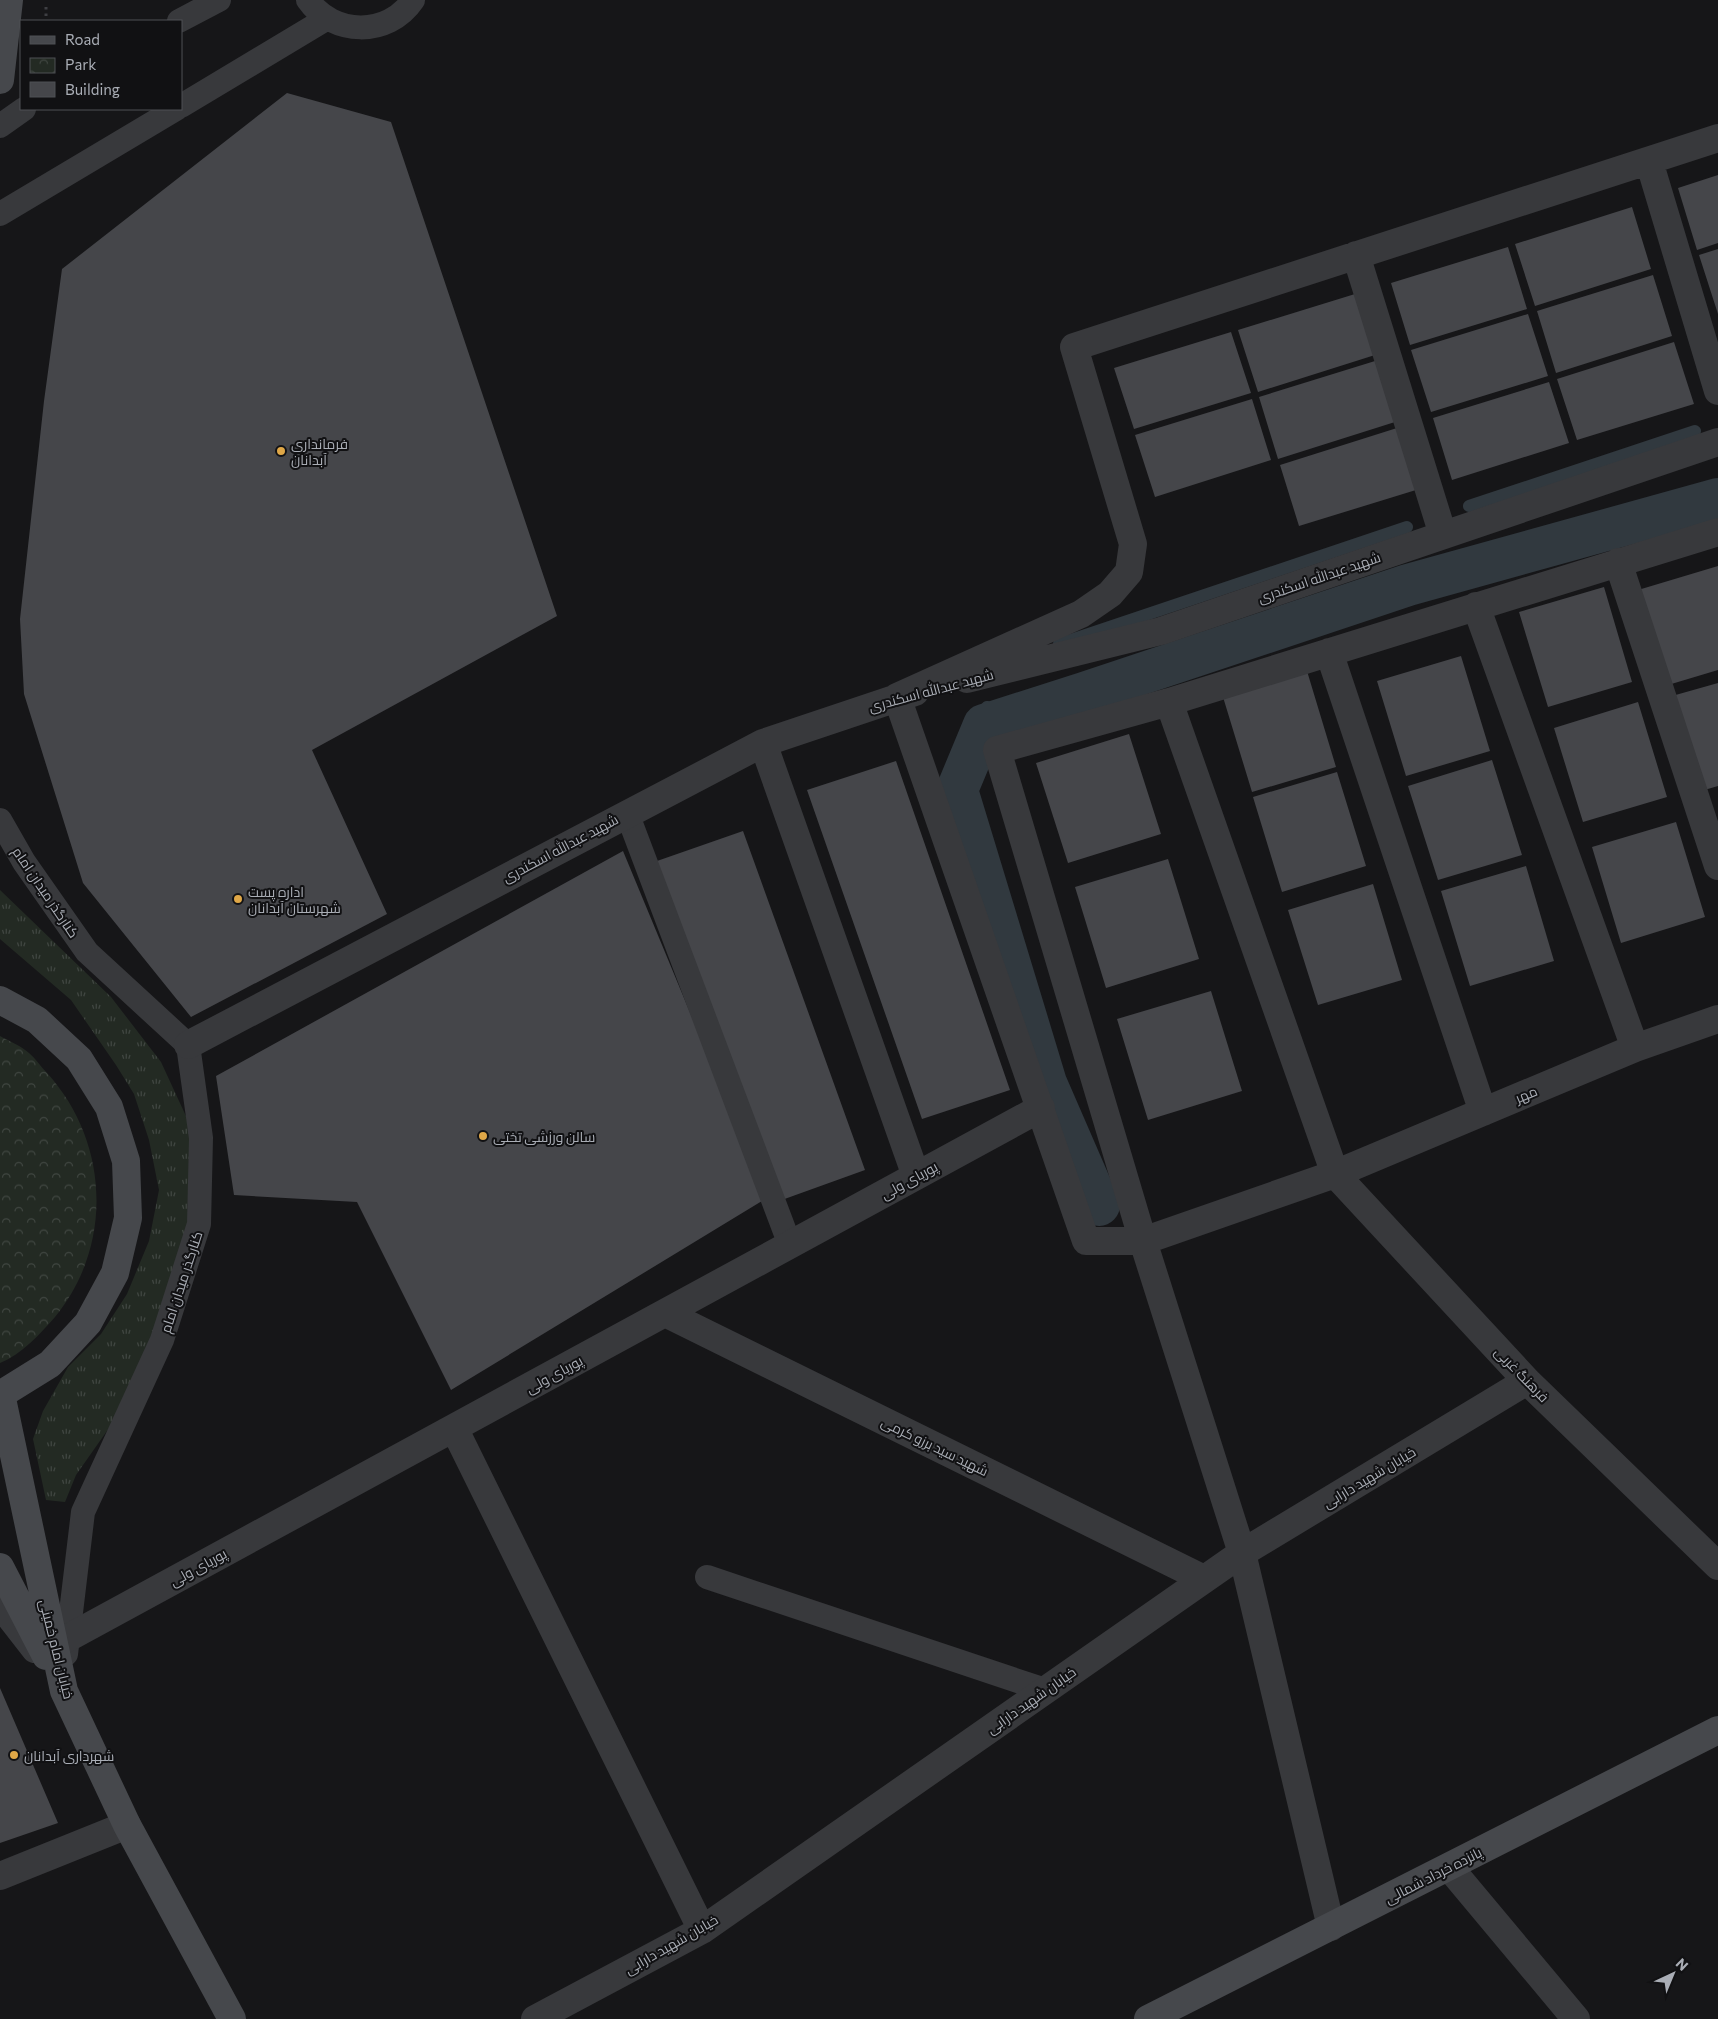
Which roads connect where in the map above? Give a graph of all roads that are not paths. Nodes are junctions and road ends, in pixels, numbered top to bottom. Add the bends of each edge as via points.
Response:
1 (10, 0) edge
2 (219, 0) edge
3 (308, 0) edge
4 (413, 0) edge
5 (326, 18) junction
6 (181, 20) edge
7 (0, 80) edge
8 (182, 105) edge
9 (23, 110) edge
10 (174, 110) edge
11 (0, 126) edge
12 (1718, 138) edge
13 (1649, 160) junction
14 (0, 214) edge
15 (1356, 255) junction
16 (1718, 391) edge
17 (1718, 442) edge
18 (1718, 532) edge
19 (1442, 535) junction
20 (1618, 562) junction
21 (1476, 606) junction
22 (1329, 652) junction
23 (897, 697) junction
24 (1169, 702) junction
25 (763, 743) junction
26 (627, 813) junction
27 (0, 820) edge
28 (1718, 866) edge
29 (0, 1000) edge
30 (1718, 1019) edge
31 (188, 1045) junction
32 (1634, 1048) junction
33 (1041, 1108) junction
34 (1483, 1112) junction
35 (1335, 1174) junction
36 (916, 1176) junction
37 (1143, 1241) junction
38 (790, 1245) junction
39 (665, 1313) junction
40 (1527, 1381) junction
41 (1, 1394) edge
42 (454, 1428) junction
43 (1242, 1553) junction
44 (1718, 1566) edge
45 (0, 1567) edge
46 (707, 1577) dead end
47 (1204, 1579) junction
48 (0, 1607) edge
49 (66, 1639) junction
50 (1045, 1690) junction
51 (64, 1691) junction
52 (1718, 1730) edge
53 (127, 1825) junction
54 (1449, 1867) junction
55 (0, 1876) edge
56 (1331, 1926) junction
57 (702, 1930) junction
58 (232, 2019) edge
59 (535, 2019) edge
60 (1148, 2019) edge
61 (1576, 2019) edge

1 - 7 main road
2 - 6 lane
3 - 5 lane
4 - 5 lane via 390,22 369,28 347,27
5 - 8 lane
9 - 11 lane
10 - 14 lane
12 - 13 street
13 - 15 street
13 - 16 street
15 - 19 street
15 - 23 street via 1074,347 1133,544 1129,572 1110,594 1081,614
17 - 19 street, شهید عبدالله اسکندری
18 - 20 street
19 - 23 street, شهید عبدالله اسکندری via 1161,631
20 - 21 street
20 - 28 street
21 - 22 street
21 - 32 street
22 - 24 street
22 - 34 street
23 - 25 street, شهید عبدالله اسکندری
23 - 33 street
24 - 35 street
24 - 37 street via 997,750
25 - 26 street, شهید عبدالله اسکندری
25 - 36 street
26 - 31 street, شهید عبدالله اسکندری
26 - 38 lane
27 - 31 lane, کنارگذر میدان امام via 24,862 87,952
29 - 41 main road via 38,1020 79,1059 109,1107 126,1161 128,1218 115,1273 88,1322 50,1364
30 - 32 street, مهر
31 - 49 lane, کنارگذر میدان امام via 201,1138 200,1224 162,1340 83,1512
32 - 34 street, مهر
33 - 36 street, پوریای ولی
33 - 37 street, مهر via 1086,1241
34 - 35 street, مهر
35 - 37 street, مهر
35 - 40 street, فرهنگ غربی
36 - 38 street, پوریای ولی
37 - 43 street
38 - 39 street, پوریای ولی
39 - 42 street, پوریای ولی
39 - 47 street, شهید سید برزو کرمی
40 - 43 street, خیابان شهید دارابی
40 - 44 street, فرهنگ غربی
41 - 51 main road, خیابان امام خمینی
42 - 49 street, پوریای ولی
42 - 57 street
43 - 47 street, خیابان شهید دارابی
43 - 56 street
45 - 51 main road
46 - 50 lane
47 - 50 street, خیابان شهید دارابی
48 - 51 lane
49 - 51 lane, کنارگذر میدان امام
50 - 57 street, خیابان شهید دارابی
51 - 53 main road, خیابان امام خمینی
52 - 54 main road, پانزده خرداد شمالی
53 - 55 street
53 - 58 main road, خیابان امام خمینی
54 - 56 main road, پانزده خرداد شمالی
54 - 61 street
56 - 60 main road, پانزده خرداد شمالی
57 - 59 street, خیابان شهید دارابی

